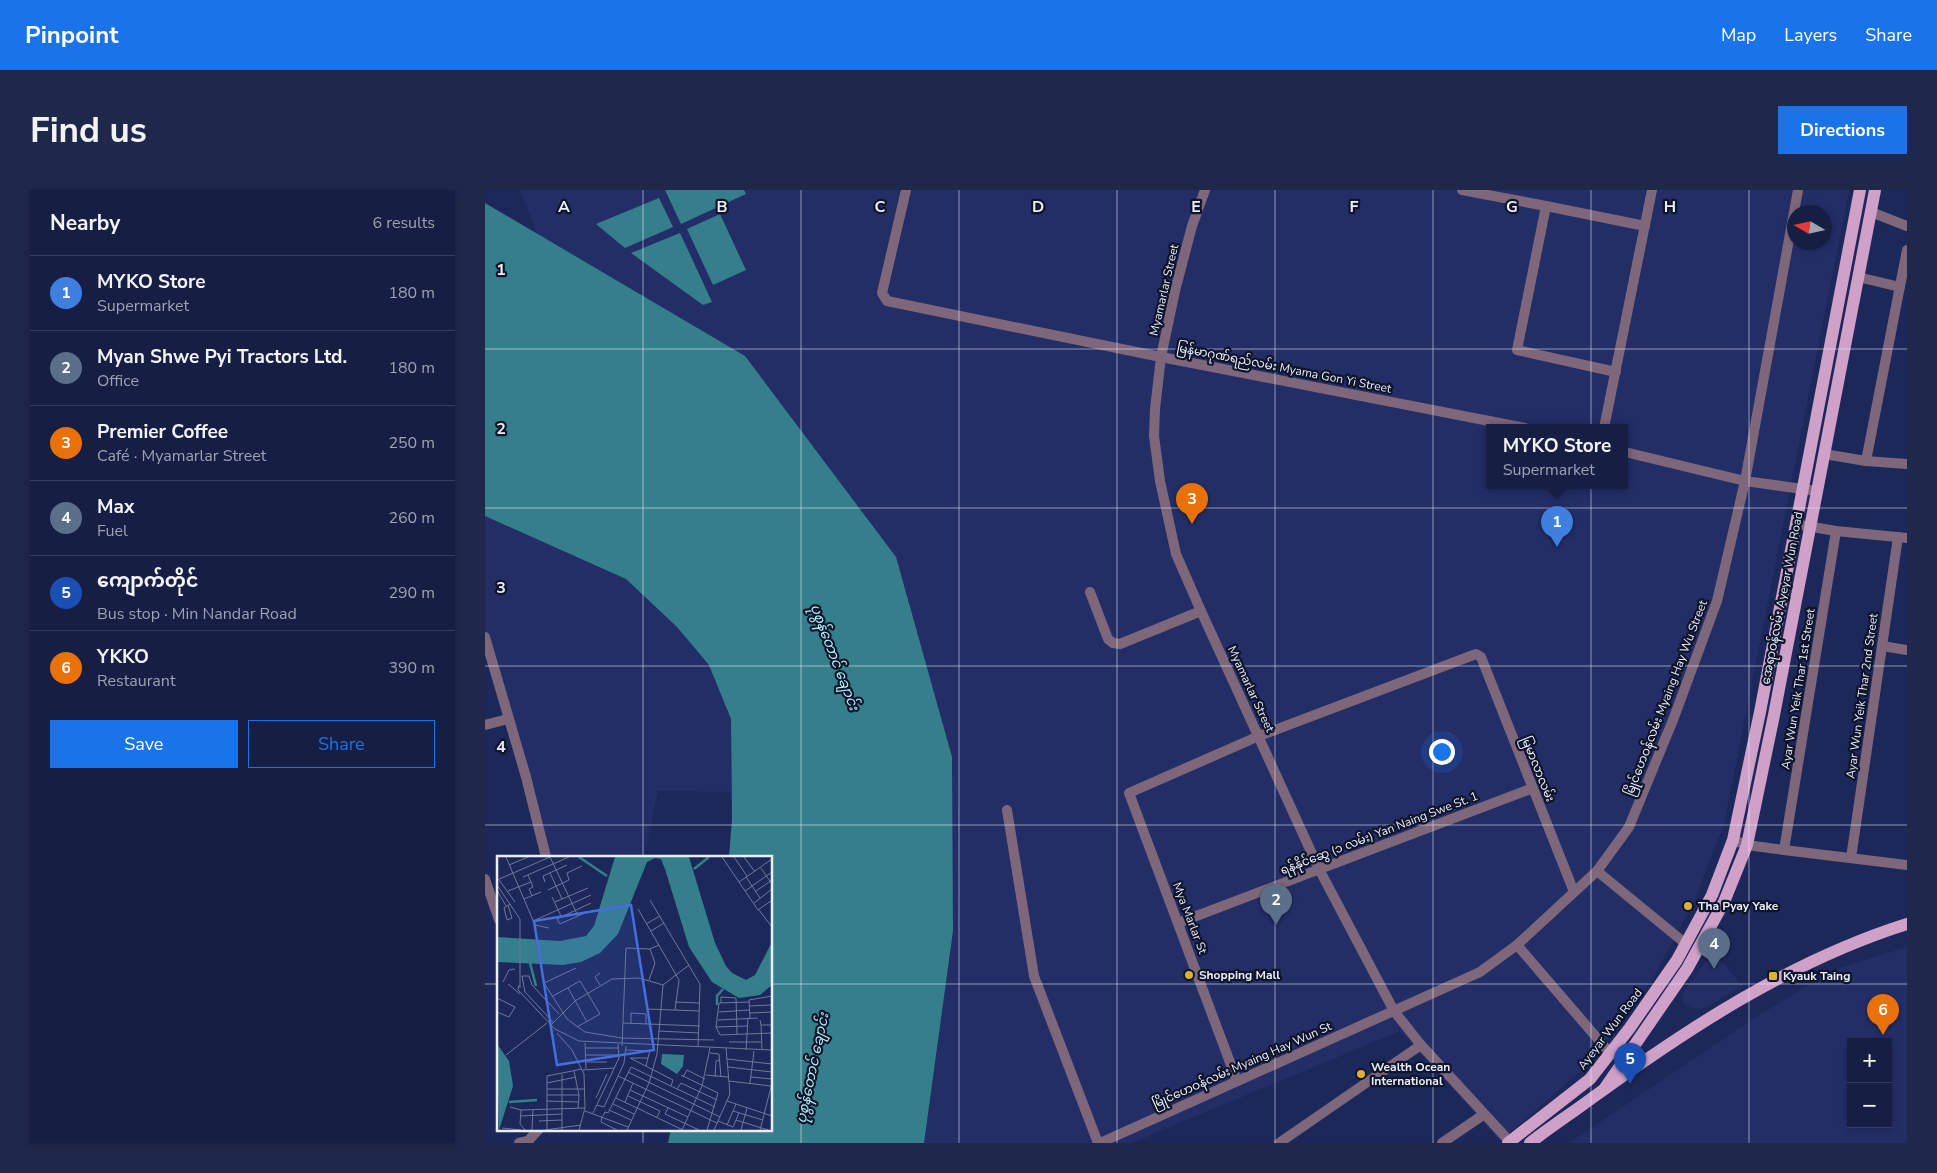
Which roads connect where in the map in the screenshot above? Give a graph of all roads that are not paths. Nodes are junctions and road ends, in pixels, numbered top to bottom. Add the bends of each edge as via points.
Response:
1 (906, 190) edge
2 (1205, 190) edge
3 (1463, 190) edge
4 (1652, 190) edge
5 (1798, 190) edge
6 (1860, 190) edge
7 (1875, 190) edge
8 (1505, 194) edge
9 (1546, 206) junction
10 (1871, 212) junction
11 (1645, 226) junction
12 (1907, 226) edge
13 (1907, 250) edge
14 (1859, 277) junction
15 (1900, 287) junction
16 (1161, 357) junction
17 (1615, 372) junction
18 (1504, 424) edge
19 (1605, 424) edge
20 (1628, 453) edge
21 (1824, 454) junction
22 (1866, 461) junction
23 (1907, 464) edge
24 (1745, 481) junction
25 (1803, 488) junction
26 (1817, 491) junction
27 (1795, 524) junction
28 (1810, 527) junction
29 (1836, 531) junction
30 (1903, 537) edge
31 (1090, 592) dead end
32 (1201, 611) junction
33 (485, 637) edge
34 (1882, 646) junction
35 (1907, 650) edge
36 (508, 719) junction
37 (485, 725) edge
38 (1259, 736) junction
39 (1533, 788) junction
40 (1007, 810) dead end
41 (1733, 840) junction
42 (1747, 845) junction
43 (1784, 850) junction
44 (546, 856) edge
45 (1851, 858) junction
46 (1907, 865) edge
47 (1319, 869) junction
48 (1597, 871) junction
49 (485, 879) edge
50 (1574, 892) junction
51 (496, 905) edge
52 (1178, 923) junction
53 (1907, 924) edge
54 (1686, 944) junction
55 (1517, 945) junction
56 (1660, 984) joint
57 (1394, 1011) junction
58 (1421, 1046) junction
59 (1610, 1052) junction
60 (1590, 1079) junction
61 (1237, 1081) junction
62 (1602, 1091) junction
63 (1483, 1114) junction
64 (538, 1130) edge
65 (524, 1142) edge
66 (1509, 1142) edge
67 (1099, 1143) edge
68 (1279, 1143) edge
69 (1442, 1143) edge
70 (1530, 1143) edge

1 - 16 street, မြန်မာဂုဏ်ရည်လမ်း Myama Gon Yi Street via 882,293 887,301
2 - 16 street, Myamarlar Street via 1192,226
3 - 8 street
4 - 11 street
5 - 24 street, မြိုင်ဟေဝန်လမ်း Myaing Hay Wu Street
6 - 25 main road, အေရာဝန်လမ်း Ayeyar Wun Road
7 - 10 main road, အေရာဝန်လမ်း Ayeyar Wun Road
8 - 9 street
9 - 11 street
9 - 17 street via 1517,350
10 - 12 street
10 - 14 main road, အေရာဝန်လမ်း Ayeyar Wun Road
11 - 17 street
13 - 15 street
14 - 15 street
14 - 21 main road, အေရာဝန်လမ်း Ayeyar Wun Road
15 - 22 street
16 - 18 street, မြန်မာဂုဏ်ရည်လမ်း Myama Gon Yi Street
16 - 32 street, Myamarlar Street via 1154,436 1160,482 1177,554
17 - 19 street
20 - 24 street
21 - 22 street
21 - 26 main road, အေရာဝန်လမ်း Ayeyar Wun Road
22 - 23 street
24 - 25 street
24 - 48 street, မြိုင်ဟေဝန်လမ်း Myaing Hay Wu Street via 1717,601 1693,669 1629,827
25 - 26 street
25 - 27 main road, အေရာဝန်လမ်း Ayeyar Wun Road
26 - 28 main road, အေရာဝန်လမ်း Ayeyar Wun Road
27 - 28 street
27 - 41 main road, အေရာဝန်လမ်း Ayeyar Wun Road
28 - 29 street
28 - 42 main road, အေရာဝန်လမ်း Ayeyar Wun Road
29 - 30 street
29 - 43 street, Ayar Wun Yeik Thar 1st Street
30 - 34 street, Ayar Wun Yeik Thar 2nd Street
31 - 32 street via 1108,639 1119,644
32 - 38 street, Myamarlar Street
33 - 36 street
34 - 35 street
34 - 45 street, Ayar Wun Yeik Thar 2nd Street
36 - 37 street
36 - 44 street
38 - 39 street, မြမာလာလမ်း via 1476,654 1481,657
38 - 47 street, Myamarlar Street
38 - 52 street, Mya Marlar St via 1129,793
39 - 47 street, ရန်နိုင်ဆွေ (၁ လမ်း) Yan Naing Swe St. 1
39 - 50 street, မြမာလာလမ်း
40 - 67 street, မြိုင်ဟေဝန်လမ်း Myaing Hay Wun St via 1035,976
41 - 42 street
41 - 54 main road, အေရာဝန်လမ်း Ayeyar Wun Road via 1711,895
42 - 43 street
42 - 62 main road, အေရာဝန်လမ်း Ayeyar Wun Road via 1723,902 1687,968
43 - 45 street
45 - 46 street
47 - 52 street, ရန်နိုင်ဆွေ (၁ လမ်း) Yan Naing Swe St. 1
47 - 57 street, Myamarlar Street
48 - 50 street, မြိုင်ဟေဝန်လမ်း Myaing Hay Wu Street
48 - 54 street
49 - 51 street
50 - 55 street, မြိုင်ဟေဝန်လမ်း Myaing Hay Wu Street
52 - 61 street, Mya Marlar St
53 - 62 main road via 1787,974 1703,1021
54 - 56 main road, အေရာဝန်လမ်း Ayeyar Wun Road
55 - 57 street, မြိုင်ဟေဝန်လမ်း Myaing Hay Wu Street via 1480,972
55 - 59 street
56 - 59 main road, Ayeyar Wun Road
57 - 58 street, Myamarlar Street
57 - 61 street, မြိုင်ဟေဝန်လမ်း Myaing Hay Wun St
58 - 63 street, Myamarlar Street
58 - 68 street
59 - 60 main road, Ayeyar Wun Road
60 - 62 main road
60 - 66 main road, Ayeyar Wun Road
61 - 67 street, မြိုင်ဟေဝန်လမ်း Myaing Hay Wun St
62 - 70 main road
63 - 66 street, Myamarlar Street
63 - 69 street
64 - 65 street

